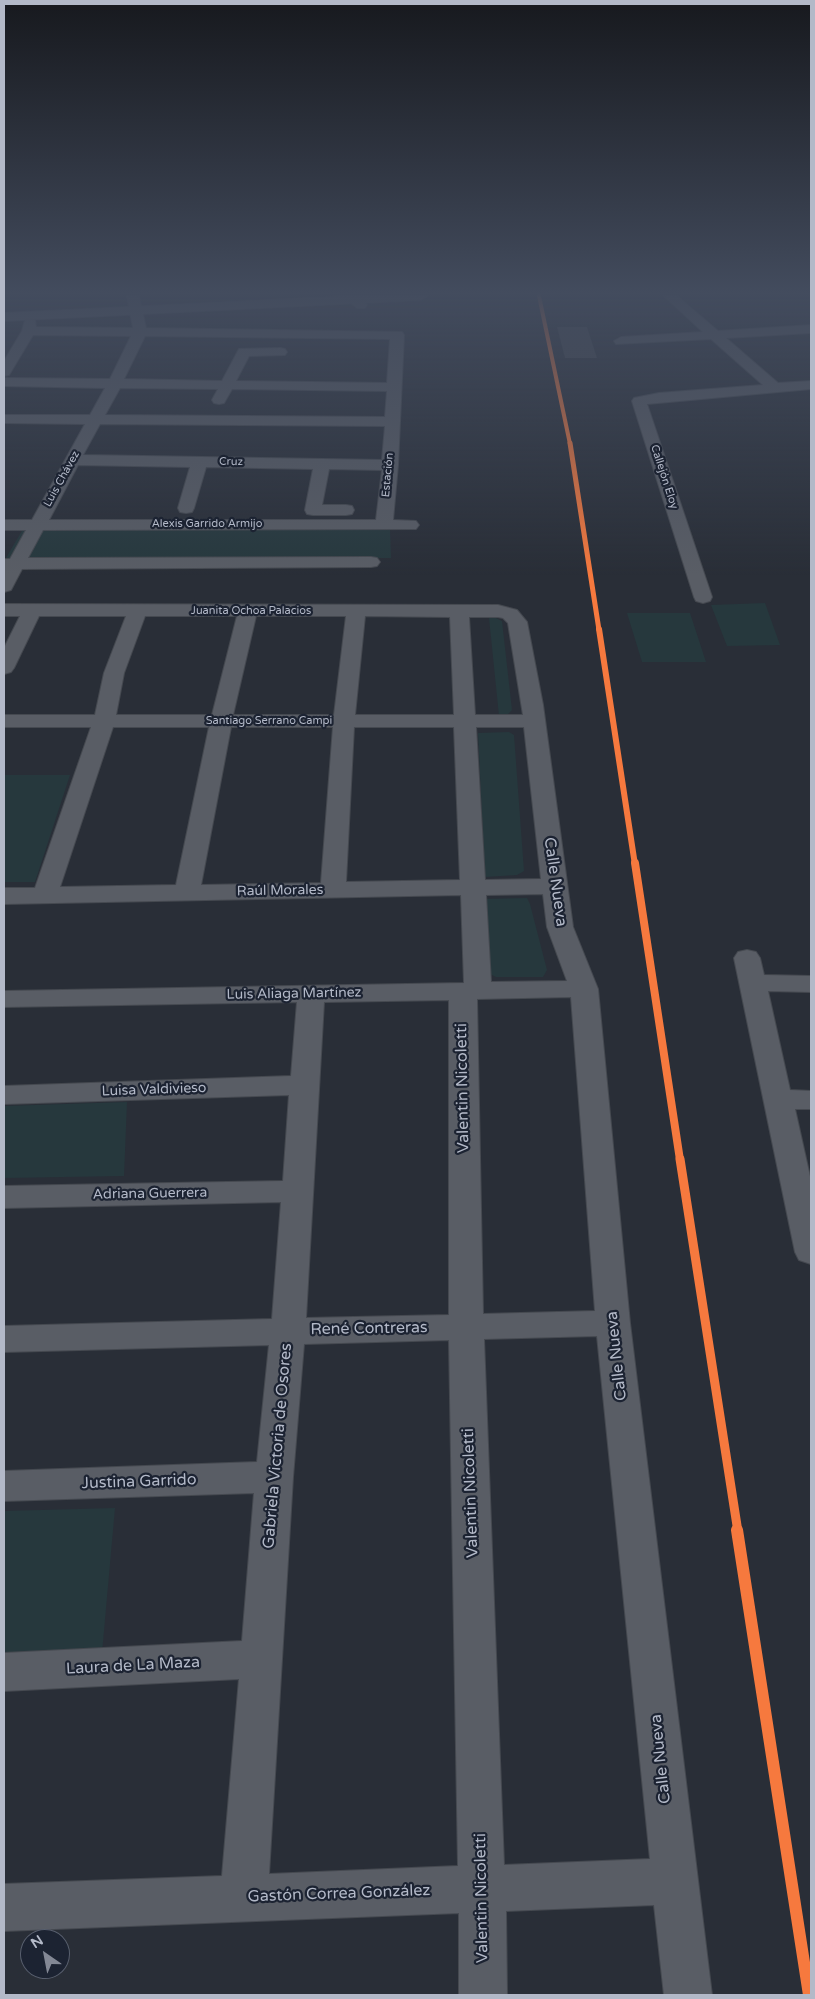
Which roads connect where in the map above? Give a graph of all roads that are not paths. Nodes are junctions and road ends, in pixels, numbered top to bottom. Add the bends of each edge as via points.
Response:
1 (112, 389) edge
2 (224, 389) edge
3 (394, 389) edge
4 (758, 389) edge
5 (4, 419) edge
6 (95, 419) junction
7 (210, 421) junction
8 (391, 422) junction
9 (73, 460) junction
10 (200, 461) junction
11 (322, 464) junction
12 (390, 465) junction
13 (186, 508) dead end
14 (384, 518) junction
15 (4, 525) edge
16 (37, 525) junction
17 (410, 525) dead end
18 (371, 562) dead end
19 (10, 564) edge
20 (4, 586) edge
21 (703, 597) dead end
22 (520, 600) dead end
23 (4, 610) edge
24 (458, 610) junction
25 (32, 611) junction
26 (137, 611) junction
27 (248, 611) junction
28 (356, 611) junction
29 (501, 612) junction
30 (4, 668) edge
31 (534, 720) junction
32 (4, 721) edge
33 (104, 721) junction
34 (221, 721) junction
35 (344, 721) junction
36 (464, 721) junction
37 (556, 886) junction
38 (473, 888) junction
39 (333, 890) junction
40 (187, 893) junction
41 (4, 896) edge
42 (45, 896) junction
43 (811, 984) edge
44 (584, 989) junction
45 (470, 991) junction
46 (311, 994) junction
47 (6, 1007) edge
48 (304, 1085) junction
49 (4, 1095) edge
50 (778, 1099) junction
51 (811, 1100) edge
52 (297, 1191) junction
53 (4, 1197) edge
54 (810, 1240) edge
55 (613, 1323) junction
56 (466, 1327) junction
57 (288, 1331) junction
58 (4, 1339) edge
59 (274, 1477) junction
60 (4, 1486) edge
61 (262, 1659) junction
62 (4, 1672) edge
63 (674, 1881) junction
64 (482, 1888) junction
65 (244, 1898) junction
66 (4, 1908) edge
67 (484, 1995) edge
68 (688, 1995) edge

1 - 6 street, Luis Chávez
2 - 7 street
3 - 8 street, Estación
4 - 21 street, Callejón Eloy via 640,401
5 - 6 street
6 - 7 street
6 - 9 street, Luis Chávez
7 - 8 street
8 - 12 street, Estación
9 - 10 street, Cruz
9 - 16 street, Luis Chávez
10 - 11 street, Cruz
10 - 13 street
11 - 12 street, Cruz
11 - 14 street via 314,510
12 - 14 street, Estación
14 - 16 street, Alexis Garrido Armijo
14 - 17 street, Alexis Garrido Armijo
15 - 16 street, Alexis Garrido Armijo
16 - 19 street, Luis Chávez
18 - 19 street
19 - 20 street, Luis Chávez
22 - 29 street
23 - 25 street, Juanita Ochoa Palacios
24 - 28 street, Juanita Ochoa Palacios
24 - 29 street, Juanita Ochoa Palacios
24 - 36 street, Valentin Nicoletti
25 - 26 street, Juanita Ochoa Palacios
25 - 30 street
26 - 27 street, Juanita Ochoa Palacios
26 - 33 street via 114,673
27 - 28 street, Juanita Ochoa Palacios
27 - 34 street
28 - 35 street
29 - 31 street, Calle Nueva via 510,614 517,622
31 - 36 street, Santiago Serrano Campi
31 - 37 street, Calle Nueva
32 - 33 street, Santiago Serrano Campi
33 - 34 street, Santiago Serrano Campi
33 - 42 street
34 - 35 street, Santiago Serrano Campi
34 - 40 street
35 - 36 street, Santiago Serrano Campi
35 - 39 street
36 - 38 street, Valentin Nicoletti
37 - 38 street, Raúl Morales
37 - 44 street, Calle Nueva via 560,927
38 - 39 street, Raúl Morales
38 - 45 street, Valentin Nicoletti
39 - 40 street, Raúl Morales
40 - 42 street, Raúl Morales
41 - 42 street, Raúl Morales
43 - 50 street via 750,970
44 - 45 street, Luis Aliaga Martínez
44 - 55 street, Calle Nueva
45 - 46 street, Luis Aliaga Martínez
45 - 56 street, Valentin Nicoletti
46 - 47 street, Luis Aliaga Martínez
46 - 48 street, Gabriela Victoria de Osores
48 - 49 street, Luisa Valdivieso
48 - 52 street, Gabriela Victoria de Osores
50 - 51 street
50 - 54 street
52 - 53 street, Adriana Guerrera
52 - 57 street, Gabriela Victoria de Osores
55 - 56 street, René Contreras
55 - 63 street, Calle Nueva
56 - 57 street, René Contreras
56 - 64 street, Valentin Nicoletti
57 - 58 street, René Contreras
57 - 59 street, Gabriela Victoria de Osores
59 - 60 street, Justina Garrido
59 - 61 street, Gabriela Victoria de Osores
61 - 62 street, Laura de La Maza
61 - 65 street, Gabriela Victoria de Osores
63 - 64 street, Gastón Correa González
63 - 68 street, Calle Nueva
64 - 65 street, Gastón Correa González
64 - 67 street, Valentin Nicoletti
65 - 66 street, Gastón Correa González

